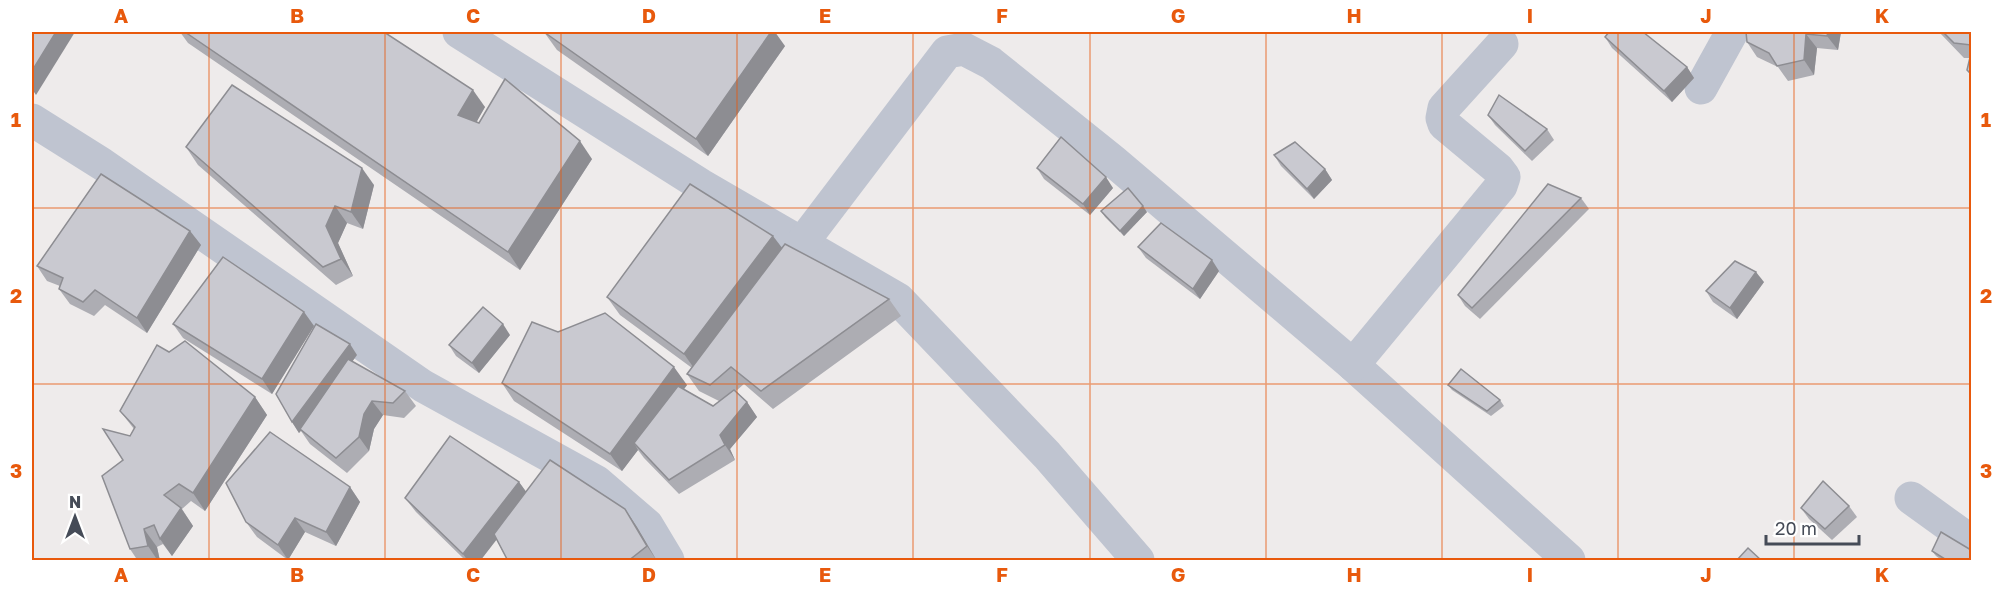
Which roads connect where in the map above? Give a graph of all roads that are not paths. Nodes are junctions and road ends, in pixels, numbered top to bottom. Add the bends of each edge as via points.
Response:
1 (459, 32) edge
2 (1732, 32) edge
3 (1502, 44) dead end
4 (1701, 88) dead end
5 (32, 120) edge
6 (802, 243) junction
7 (1353, 365) junction
8 (1911, 498) dead end
9 (1971, 543) edge
10 (668, 561) edge
11 (1138, 561) edge
12 (1569, 561) edge

1 - 6 street via 701,185
2 - 4 street
3 - 7 street via 1444,108 1442,118 1444,124 1498,169 1504,177 1501,186
5 - 10 street via 423,386 597,482 647,525
6 - 7 street via 947,52 964,49 991,63 1112,160
6 - 11 street via 898,299 1047,456
7 - 12 street
8 - 9 street

